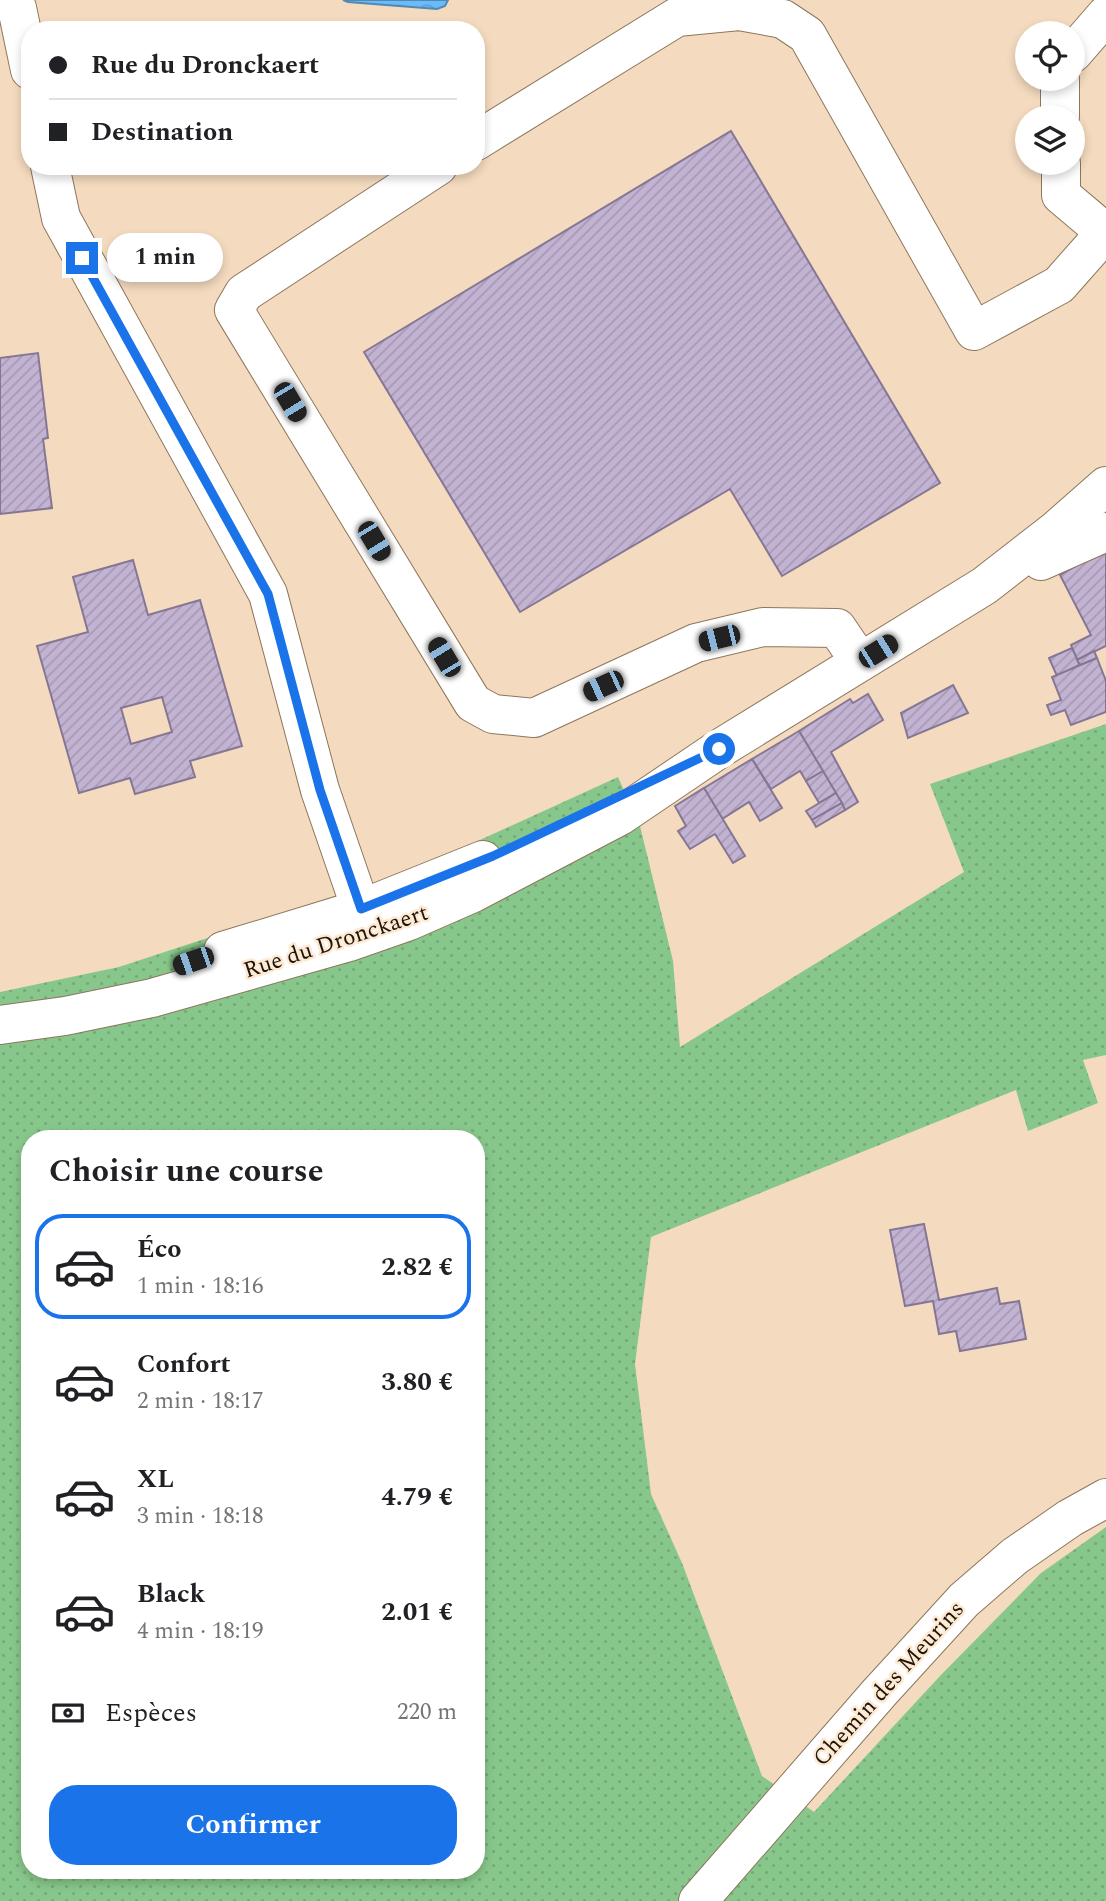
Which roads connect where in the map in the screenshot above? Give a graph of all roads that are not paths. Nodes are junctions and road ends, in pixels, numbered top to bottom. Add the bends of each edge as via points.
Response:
1 (17, 8) dead end
2 (1106, 15) edge
3 (21, 27) edge
4 (1085, 39) edge
5 (485, 135) edge
6 (52, 175) edge
7 (424, 175) edge
8 (1061, 175) edge
9 (1106, 233) edge
10 (1106, 486) edge
11 (1106, 532) edge
12 (984, 586) junction
13 (860, 662) junction
14 (719, 749) junction
15 (361, 909) junction
16 (0, 1022) edge
17 (1106, 1497) edge
18 (698, 1901) edge

1 - 3 main road
2 - 4 main road
5 - 9 main road via 677,17 739,11 783,19 807,35 974,331 1059,285
6 - 15 main road via 61,218 268,594 320,790
7 - 13 main road via 244,293 234,310 473,703 493,714 534,718 696,643 763,627 838,628
8 - 9 main road via 1061,195
10 - 12 main road
11 - 12 main road
12 - 13 main road, Rue du Dronckaert
13 - 14 main road, Rue du Dronckaert
14 - 15 main road, Rue du Dronckaert via 493,856
14 - 16 main road, Rue du Dronckaert via 610,822 473,893 384,931 152,998 65,1016
15 - 16 main road, Rue du Dronckaert
17 - 18 main road, Chemin des Meurins via 1015,1556 964,1600

